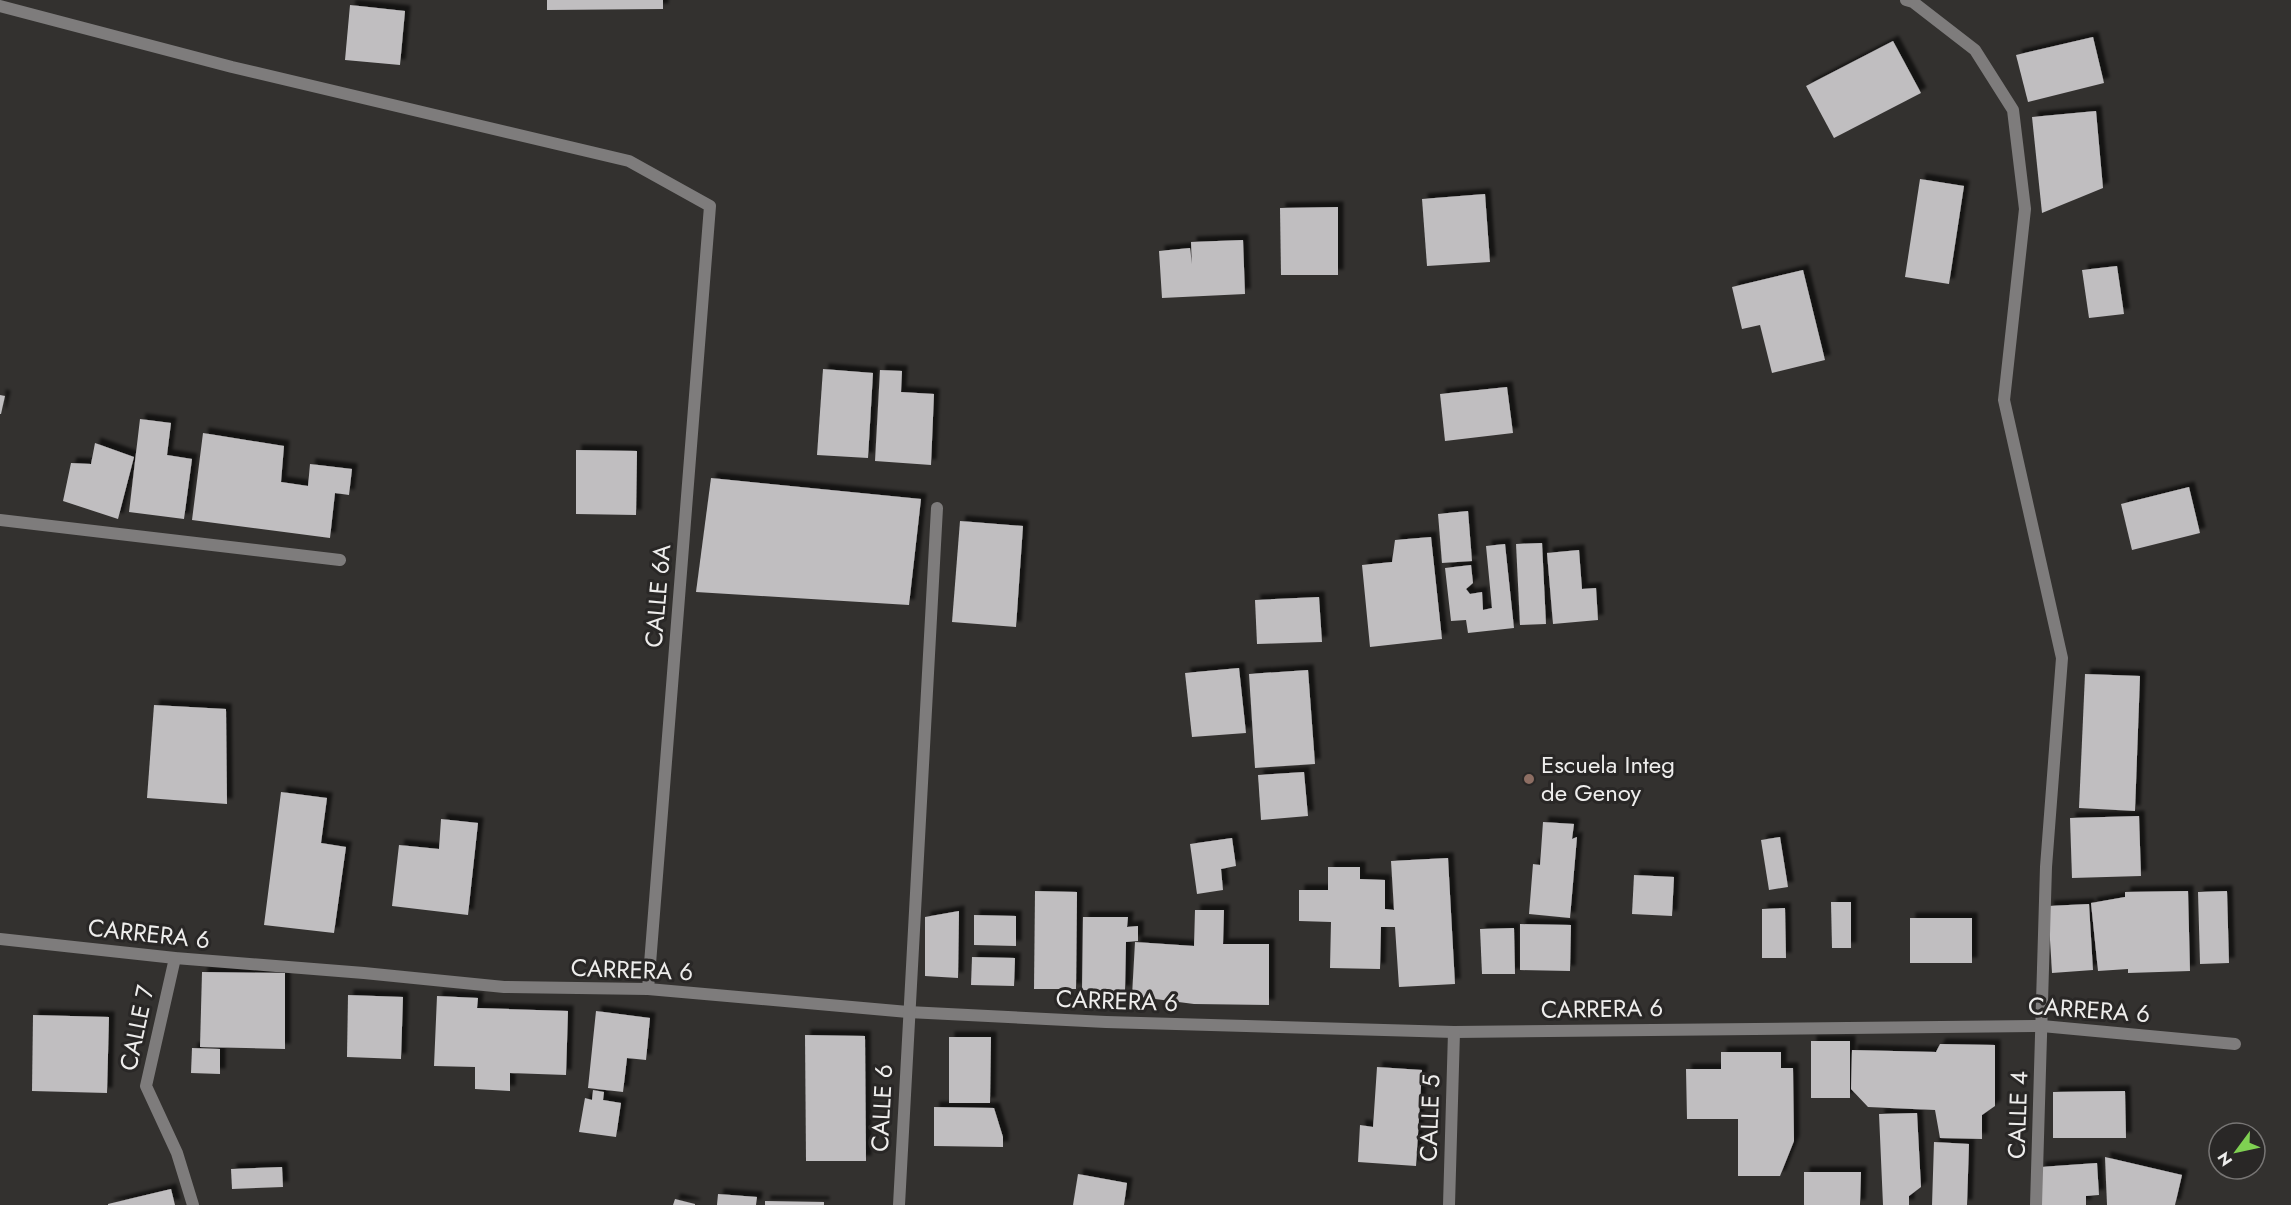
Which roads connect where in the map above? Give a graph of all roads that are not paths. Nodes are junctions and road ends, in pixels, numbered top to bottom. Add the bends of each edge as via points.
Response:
1 (1906, 0) edge
2 (0, 6) edge
3 (937, 508) dead end
4 (0, 520) edge
5 (340, 560) dead end
6 (0, 939) edge
7 (175, 958) junction
8 (648, 989) junction
9 (908, 1012) junction
10 (2042, 1026) junction
11 (1454, 1032) junction
12 (2235, 1044) dead end
13 (193, 1205) edge
14 (899, 1205) edge
15 (1449, 1205) edge
16 (2036, 1205) edge

1 - 10 street, CALLE 4 via 1976,50 2013,110 2025,209 2004,400 2062,658 2046,867
2 - 8 street, CALLE 6A via 232,67 629,161 710,206
3 - 9 street, CALLE 6
4 - 5 street
6 - 7 street, CARRERA 6
7 - 8 street, CARRERA 6 via 504,987
7 - 13 street, CALLE 7 via 146,1086 177,1153
8 - 9 street, CARRERA 6
9 - 11 street, CARRERA 6 via 1118,1023
9 - 14 street, CALLE 6
10 - 11 street, CARRERA 6
10 - 12 street, CARRERA 6
10 - 16 street, CALLE 4
11 - 15 street, CALLE 5

